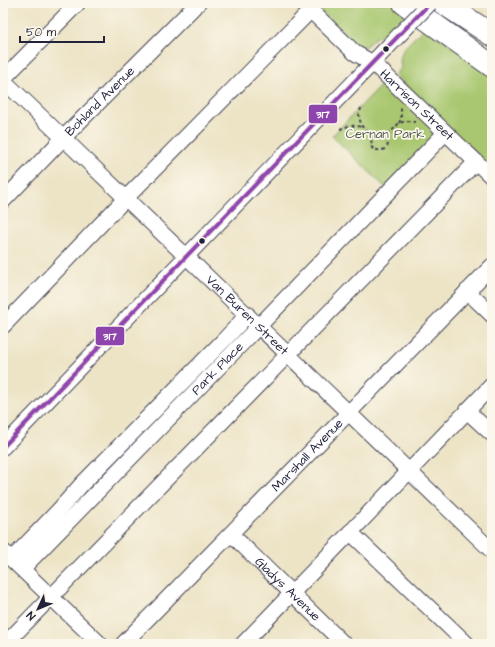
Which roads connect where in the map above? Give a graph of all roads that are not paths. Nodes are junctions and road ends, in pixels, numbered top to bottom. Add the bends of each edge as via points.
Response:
1 (78, 3) edge
2 (198, 3) edge
3 (404, 3) edge
4 (430, 3) edge
5 (443, 3) edge
6 (307, 6) edge
7 (492, 35) edge
8 (373, 63) junction
9 (492, 66) edge
10 (3, 80) edge
11 (446, 133) junction
12 (64, 138) junction
13 (476, 162) junction
14 (492, 177) edge
15 (126, 198) junction
16 (3, 201) edge
17 (186, 256) junction
18 (492, 266) edge
19 (467, 291) junction
20 (247, 314) junction
21 (492, 315) edge
22 (3, 326) edge
23 (259, 326) junction
24 (288, 354) junction
25 (492, 385) edge
26 (467, 411) junction
27 (349, 412) junction
28 (492, 434) edge
29 (3, 446) edge
30 (409, 471) junction
31 (350, 532) junction
32 (231, 534) junction
33 (492, 551) edge
34 (10, 559) edge
35 (292, 593) junction
36 (51, 597) junction
37 (5, 644) edge
38 (100, 644) edge
39 (123, 644) edge
40 (243, 644) edge
41 (344, 644) edge
42 (467, 644) edge

1 - 10 street
2 - 12 street, Bohland Avenue
3 - 9 highway
4 - 8 street, bridge
5 - 7 highway
6 - 8 street, Harrison Street via 355,53
6 - 15 street
8 - 11 street, Harrison Street
8 - 17 street
10 - 12 street, Van Buren Street
11 - 13 street, Harrison Street
11 - 23 street, Park Place
12 - 15 street, Van Buren Street
12 - 16 street, Bohland Avenue
13 - 14 street, Harrison Street
13 - 24 street
15 - 17 street, Van Buren Street
15 - 22 street
17 - 20 street, Van Buren Street
17 - 29 street
18 - 19 street, Marshall Avenue
19 - 21 street
19 - 27 street, Marshall Avenue
20 - 23 street, Van Buren Street
20 - 34 street
23 - 24 street, Van Buren Street
23 - 34 street, Park Place
24 - 27 street, Van Buren Street
24 - 36 street
25 - 26 street
26 - 28 street
26 - 30 street
27 - 30 street, Van Buren Street
27 - 32 street, Marshall Avenue
30 - 31 street
30 - 33 street, Van Buren Street
31 - 35 street
31 - 42 street
32 - 35 street, Gladys Avenue
32 - 39 street, Marshall Avenue
34 - 36 street
35 - 40 street
35 - 41 street, Gladys Avenue
36 - 37 street
36 - 38 street

